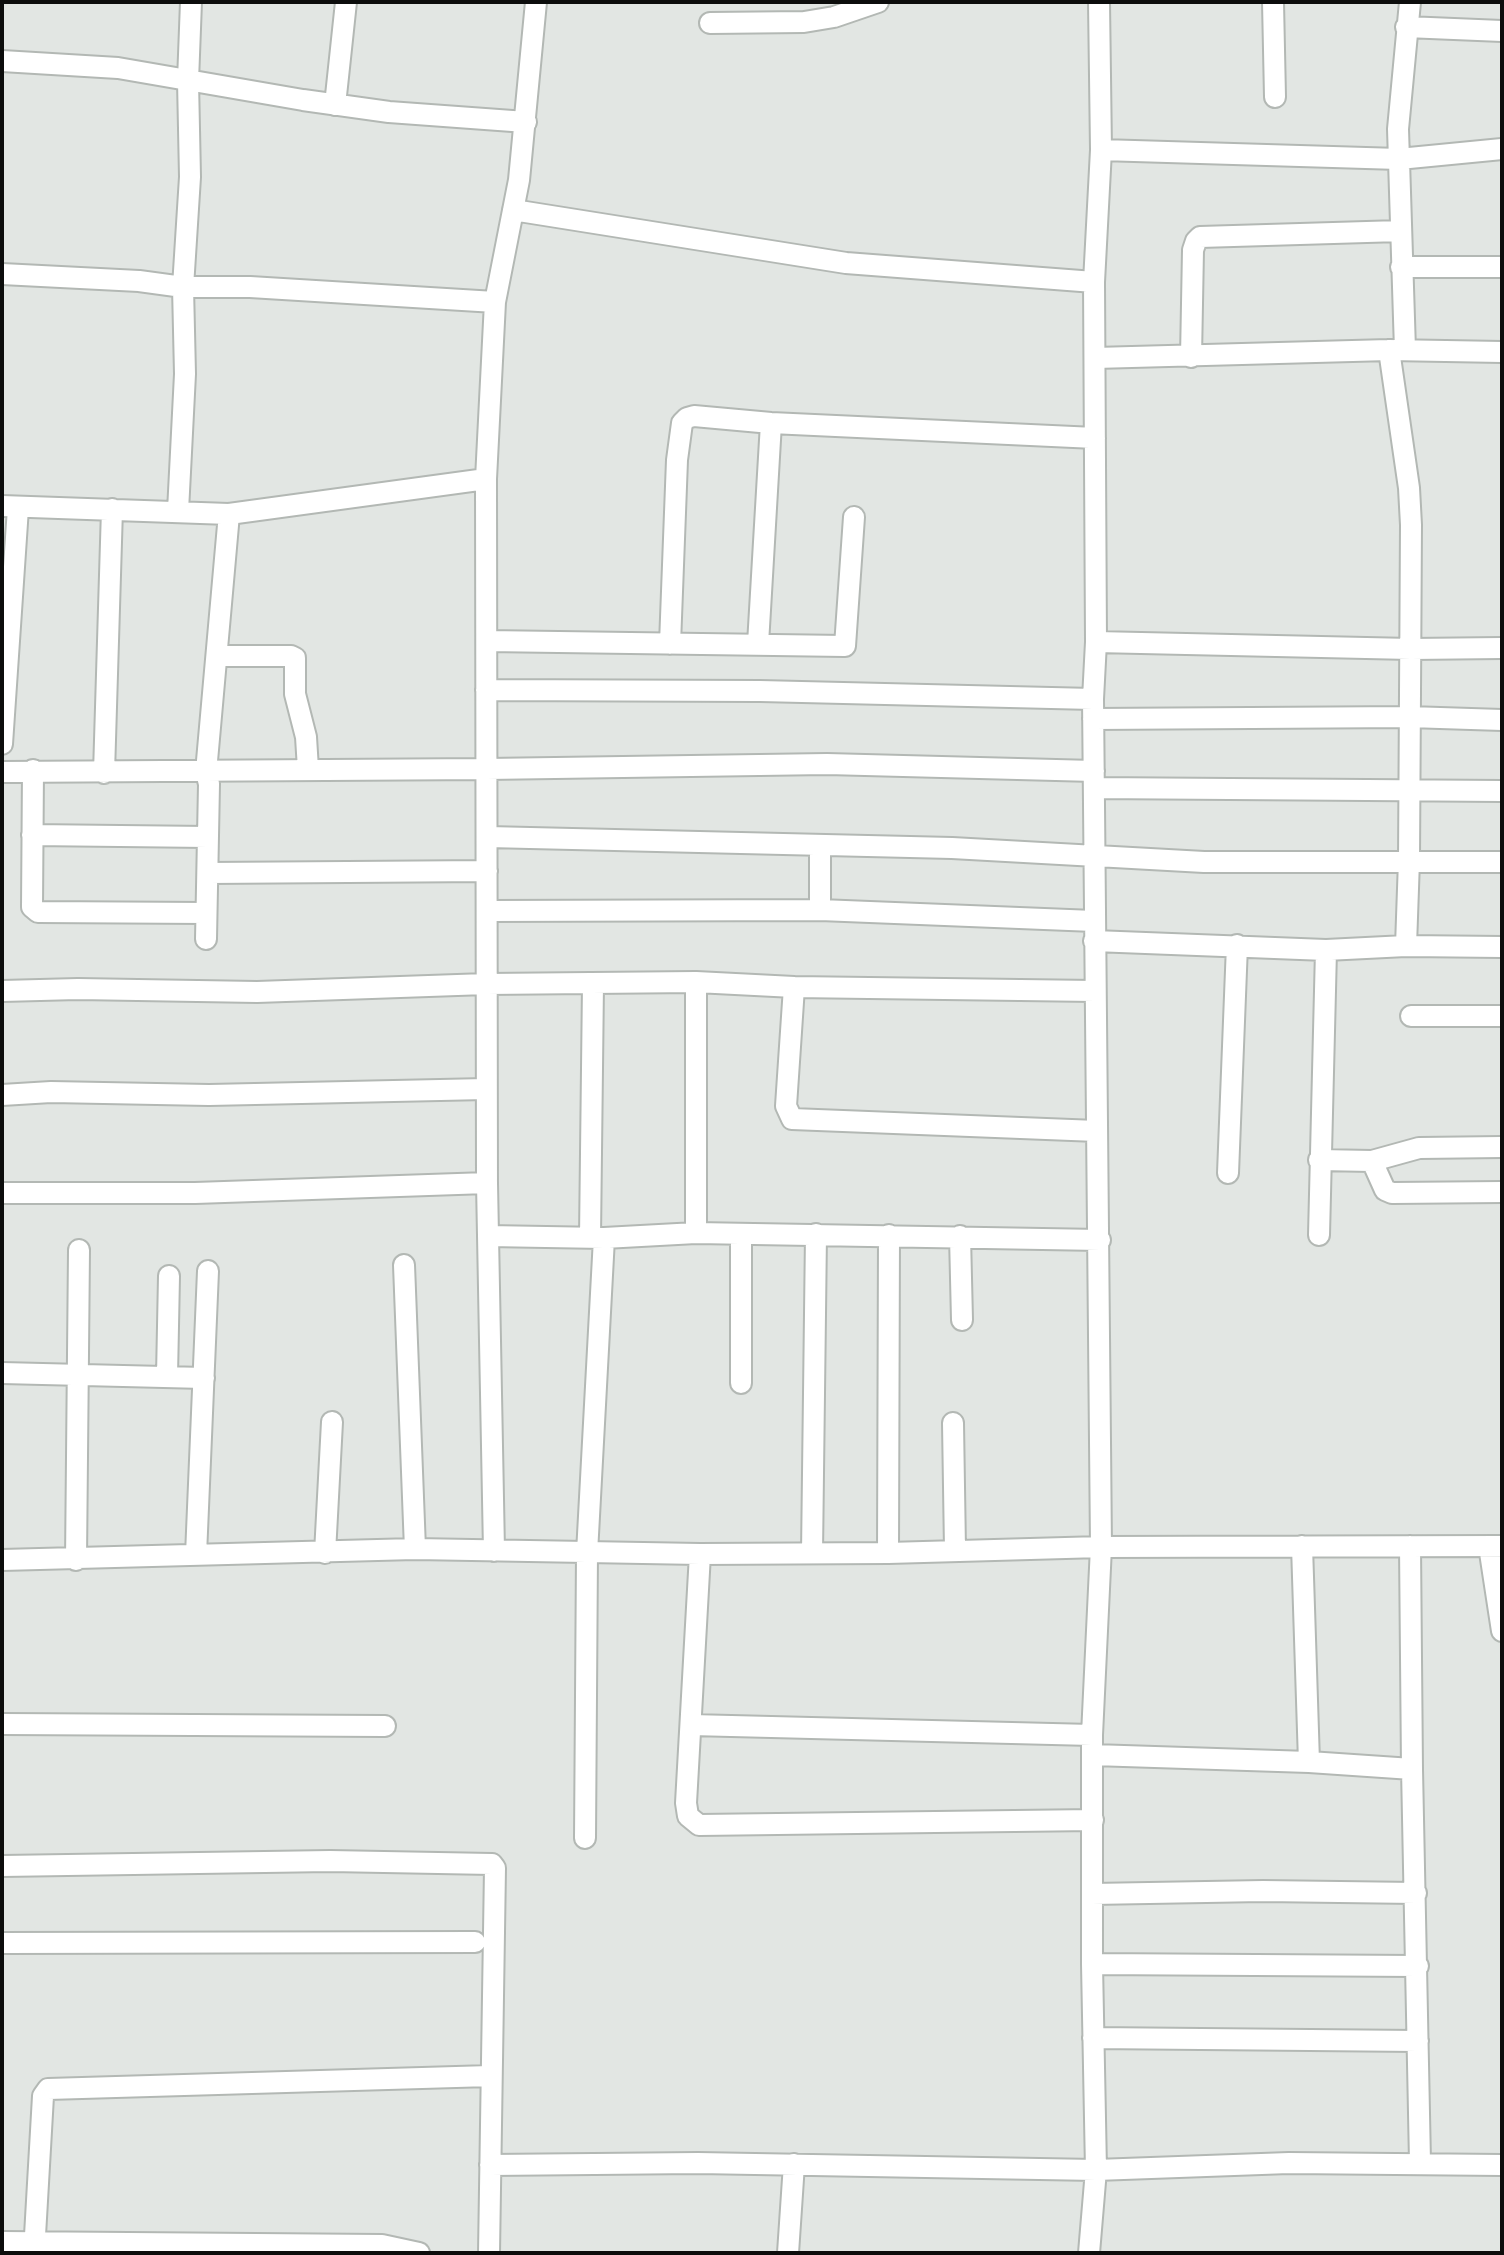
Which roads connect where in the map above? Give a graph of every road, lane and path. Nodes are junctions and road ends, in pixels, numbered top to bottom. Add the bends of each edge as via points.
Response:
1 (191, 2) edge
2 (346, 2) edge
3 (536, 2) edge
4 (878, 2) edge
5 (1099, 2) edge
6 (1273, 2) edge
7 (1410, 2) edge
8 (710, 23) dead end
9 (1406, 27) junction
10 (1502, 31) edge
11 (2, 61) edge
12 (188, 81) junction
13 (1275, 97) dead end
14 (335, 105) junction
15 (526, 122) junction
16 (1502, 149) edge
17 (1101, 150) junction
18 (1399, 159) junction
19 (513, 210) junction
20 (1400, 231) junction
21 (1401, 267) junction
22 (1502, 267) edge
23 (2, 274) edge
24 (1094, 282) junction
25 (183, 287) junction
26 (495, 302) junction
27 (1397, 350) junction
28 (1502, 352) edge
29 (1191, 357) junction
30 (1095, 358) junction
31 (771, 423) junction
32 (1095, 438) junction
33 (486, 479) junction
34 (10, 507) edge
35 (112, 509) junction
36 (178, 511) junction
37 (229, 514) junction
38 (854, 517) dead end
39 (487, 641) junction
40 (1096, 642) junction
41 (670, 644) junction
42 (758, 644) junction
43 (1502, 648) edge
44 (1411, 649) junction
45 (218, 656) junction
46 (486, 690) junction
47 (1093, 709) junction
48 (1409, 717) junction
49 (1502, 720) edge
50 (2, 744) edge
51 (308, 769) junction
52 (487, 769) junction
53 (33, 770) junction
54 (2, 772) edge
55 (206, 772) junction
56 (104, 773) junction
57 (1094, 780) junction
58 (1502, 791) edge
59 (1409, 792) junction
60 (32, 835) junction
61 (208, 837) junction
62 (488, 837) junction
63 (820, 846) junction
64 (1094, 854) junction
65 (1409, 860) junction
66 (1502, 862) edge
67 (487, 871) junction
68 (208, 873) junction
69 (820, 910) junction
70 (488, 911) junction
71 (206, 913) junction
72 (1094, 931) junction
73 (206, 939) dead end
74 (1237, 945) junction
75 (1406, 946) junction
76 (1502, 947) edge
77 (1326, 950) junction
78 (696, 982) junction
79 (486, 984) junction
80 (593, 984) junction
81 (794, 987) junction
82 (2, 991) edge
83 (1095, 991) junction
84 (1411, 1016) dead end
85 (1502, 1016) edge
86 (486, 1089) junction
87 (2, 1095) edge
88 (1097, 1131) junction
89 (1502, 1147) edge
90 (1319, 1160) junction
91 (1372, 1161) junction
92 (1228, 1173) dead end
93 (487, 1183) junction
94 (1502, 1192) edge
95 (2, 1193) edge
96 (696, 1233) junction
97 (816, 1234) junction
98 (741, 1235) junction
99 (889, 1235) junction
100 (1319, 1235) dead end
101 (488, 1236) junction
102 (960, 1236) junction
103 (597, 1238) junction
104 (1100, 1240) junction
105 (79, 1250) dead end
106 (404, 1265) dead end
107 (208, 1271) dead end
108 (169, 1276) dead end
109 (962, 1320) dead end
110 (2, 1373) edge
111 (78, 1376) junction
112 (167, 1376) junction
113 (204, 1378) junction
114 (741, 1383) dead end
115 (332, 1422) dead end
116 (953, 1423) dead end
117 (1302, 1546) junction
118 (1410, 1546) junction
119 (1495, 1546) edge
120 (1101, 1547) junction
121 (415, 1549) junction
122 (955, 1550) junction
123 (494, 1551) junction
124 (325, 1553) junction
125 (587, 1553) junction
126 (812, 1553) junction
127 (888, 1553) junction
128 (700, 1554) junction
129 (196, 1555) junction
130 (2, 1560) edge
131 (76, 1560) junction
132 (1502, 1631) edge
133 (2, 1724) edge
134 (691, 1725) junction
135 (385, 1726) dead end
136 (1093, 1745) junction
137 (1309, 1762) junction
138 (1412, 1769) junction
139 (1093, 1820) junction
140 (585, 1838) dead end
141 (2, 1866) edge
142 (1416, 1893) junction
143 (1092, 1894) junction
144 (475, 1942) dead end
145 (2, 1943) edge
146 (1092, 1964) junction
147 (1418, 1966) junction
148 (1093, 2038) junction
149 (1418, 2041) junction
150 (490, 2076) junction
151 (1420, 2162) junction
152 (794, 2164) junction
153 (490, 2165) junction
154 (1502, 2165) edge
155 (1096, 2170) junction
156 (2, 2242) edge
157 (34, 2248) edge
158 (419, 2253) edge
159 (489, 2253) edge
160 (788, 2253) edge
161 (1089, 2253) edge

1 - 12 street
2 - 14 street
3 - 15 street
4 - 8 street via 804,22
5 - 17 street
6 - 13 street
7 - 9 street
9 - 10 street
9 - 18 street
11 - 12 street via 118,68
12 - 14 street
12 - 25 street via 190,177
14 - 15 street
15 - 19 street
16 - 18 street
17 - 18 street
17 - 24 street
18 - 20 street
19 - 24 street via 846,263
19 - 26 street
20 - 21 street
20 - 29 street via 1200,237 1193,250
21 - 22 street
21 - 27 street
23 - 25 street
24 - 30 street
25 - 26 street
25 - 36 street
26 - 33 street
27 - 28 street
27 - 29 street
27 - 44 street via 1409,488
29 - 30 street
30 - 32 street
31 - 32 street
31 - 41 street via 694,416 682,423
31 - 42 street
32 - 40 street
33 - 37 street
33 - 39 street
34 - 35 street
34 - 50 street
35 - 36 street
35 - 56 street
36 - 37 street
37 - 45 street
38 - 42 street via 845,646
39 - 41 street
39 - 46 street
40 - 44 street
40 - 47 street
41 - 42 street
43 - 44 street
44 - 48 street
45 - 51 street via 295,658 295,694
45 - 55 street
46 - 47 street via 760,691
46 - 52 street
47 - 48 street
47 - 57 street
48 - 49 street
48 - 59 street
51 - 52 street
51 - 55 street
52 - 57 street via 827,764
52 - 62 street
53 - 54 street
53 - 56 street
53 - 60 street
55 - 56 street
55 - 61 street
57 - 59 street
57 - 64 street
58 - 59 street
59 - 65 street
60 - 61 street
60 - 71 street via 32,907 38,912
61 - 68 street
62 - 63 street
62 - 67 street
63 - 64 street
63 - 69 street
64 - 65 street via 1204,862
64 - 72 street
65 - 66 street
65 - 75 street
67 - 68 street
67 - 70 street
68 - 71 street
69 - 70 street
69 - 72 street
70 - 79 street
71 - 73 street
72 - 74 street
72 - 83 street
74 - 77 street
74 - 92 street
75 - 76 street
75 - 77 street
77 - 90 street
78 - 80 street
78 - 81 street
78 - 96 street
79 - 80 street
79 - 82 street via 257,992
79 - 86 street
80 - 103 street
81 - 83 street
81 - 88 street via 786,1106 792,1119
83 - 88 street
84 - 85 street
86 - 87 street
86 - 93 street
88 - 104 street
89 - 91 street via 1419,1148
90 - 91 street
90 - 100 street
91 - 94 street via 1385,1190 1392,1193
93 - 95 street
93 - 101 street
96 - 98 street
96 - 103 street
97 - 98 street
97 - 99 street
97 - 126 street
98 - 114 street
99 - 102 street
99 - 127 street
101 - 103 street
101 - 123 street
102 - 104 street
102 - 109 street
103 - 125 street
104 - 120 street
105 - 111 street
106 - 121 street
107 - 113 street
108 - 112 street
110 - 111 street
111 - 112 street
111 - 131 street
112 - 113 street
113 - 129 street
115 - 124 street
116 - 122 street
117 - 118 street
117 - 120 street
117 - 137 street
118 - 119 street
118 - 138 street
119 - 132 street
120 - 122 street
120 - 136 street
121 - 123 street
121 - 124 street
122 - 127 street
123 - 125 street
124 - 129 street
125 - 128 street
125 - 140 street
126 - 127 street
126 - 128 street
128 - 134 street
129 - 131 street
130 - 131 street
133 - 135 street
134 - 136 street
134 - 139 street via 686,1803 688,1816 699,1825
136 - 137 street
136 - 139 street
137 - 138 street
138 - 142 street
139 - 143 street
141 - 150 street via 492,1864
142 - 143 street
142 - 147 street
143 - 146 street
144 - 145 street
146 - 147 street
146 - 148 street
147 - 149 street
148 - 149 street
148 - 155 street
149 - 151 street
150 - 153 street
150 - 157 street via 48,2089 43,2096
151 - 154 street
151 - 155 street
152 - 153 street
152 - 155 street
152 - 160 street
153 - 159 street
155 - 161 street
156 - 157 street
157 - 158 street via 382,2245

